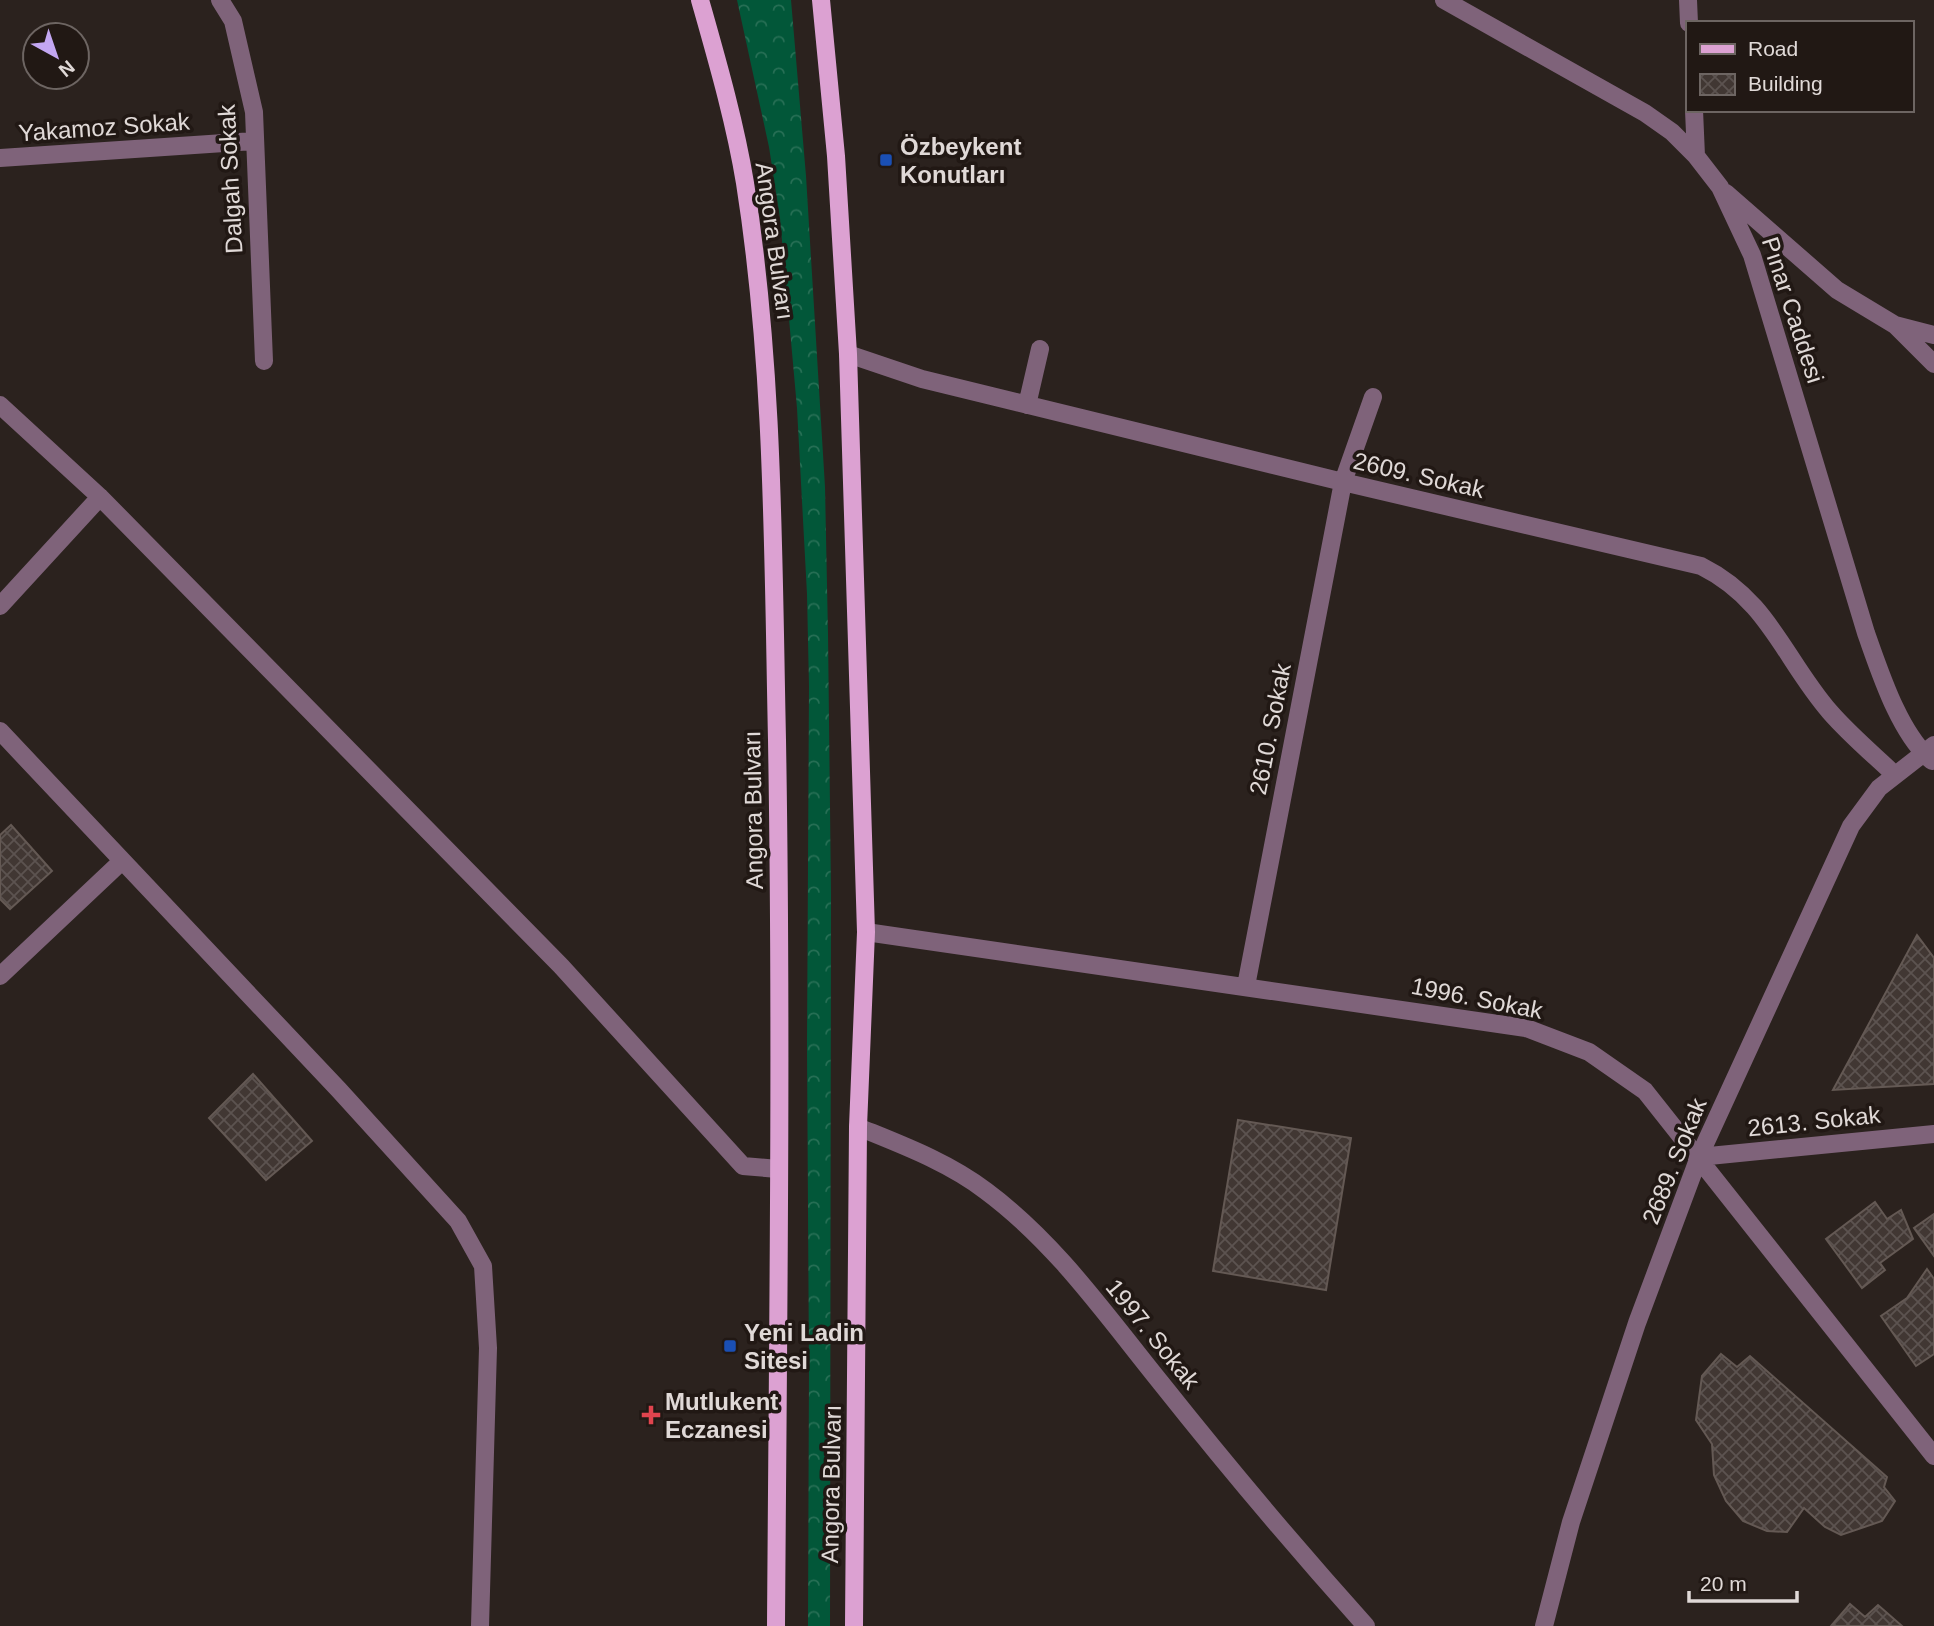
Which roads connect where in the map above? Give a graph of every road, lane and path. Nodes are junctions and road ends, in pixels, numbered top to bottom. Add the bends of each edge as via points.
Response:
1 (220, 0) edge
2 (700, 0) edge
3 (821, 0) edge
4 (1444, 0) edge
5 (1688, 0) edge
6 (1689, 21) edge
7 (1694, 112) edge
8 (254, 141) junction
9 (1696, 156) junction
10 (0, 158) edge
11 (1720, 187) junction
12 (1895, 325) junction
13 (1934, 335) edge
14 (1040, 349) dead end
15 (848, 354) junction
16 (264, 361) dead end
17 (1934, 364) edge
18 (1373, 397) dead end
19 (0, 405) edge
20 (1027, 405) junction
21 (1343, 482) junction
22 (100, 497) junction
23 (0, 606) edge
24 (0, 731) edge
25 (1931, 754) edge
26 (1895, 775) junction
27 (122, 861) junction
28 (866, 932) junction
29 (0, 976) edge
30 (1246, 986) junction
31 (858, 1127) junction
32 (1934, 1134) edge
33 (1699, 1157) junction
34 (778, 1169) junction
35 (1934, 1456) edge
36 (480, 1626) edge
37 (776, 1626) edge
38 (854, 1626) edge
39 (1366, 1626) edge
40 (1544, 1626) edge

1 - 8 street, Dalgah Sokak via 233,21 254,112
2 - 34 main road, Angora Bulvarı via 745,183 764,342 780,896
3 - 15 main road, Angora Bulvarı
4 - 9 street, Pınar Caddesi via 1645,113
5 - 6 street
7 - 9 street
8 - 10 street, Yakamoz Sokak
8 - 16 street, Dalgah Sokak
9 - 11 street, Pınar Caddesi
11 - 12 street via 1837,290
11 - 25 street, Pınar Caddesi via 1752,255 1873,654 1897,712
12 - 13 street
12 - 17 street
14 - 20 street
15 - 20 street, 2609. Sokak via 922,379
15 - 28 main road, Angora Bulvarı
18 - 21 street, 2610. Sokak
19 - 22 street
20 - 21 street, 2609. Sokak
21 - 26 street, 2609. Sokak via 1701,566 1721,576 1761,613 1831,713
21 - 30 street, 2610. Sokak
22 - 23 street
22 - 34 street via 561,966 743,1166
24 - 27 street
25 - 26 street, 2689. Sokak
26 - 33 street, 2689. Sokak via 1879,788 1851,826
27 - 29 street
27 - 36 street via 458,1221 482,1266 488,1348
28 - 30 street, 1996. Sokak
28 - 31 main road, Angora Bulvarı
30 - 33 street, 1996. Sokak via 1526,1028 1589,1052 1646,1091
31 - 38 main road, Angora Bulvarı
31 - 39 street, 1997. Sokak via 960,1174 1009,1209 1054,1250 1266,1513
32 - 33 street, 2613. Sokak
33 - 35 street, 1996. Sokak
33 - 40 street, 2689. Sokak via 1575,1509
34 - 37 main road, Angora Bulvarı

